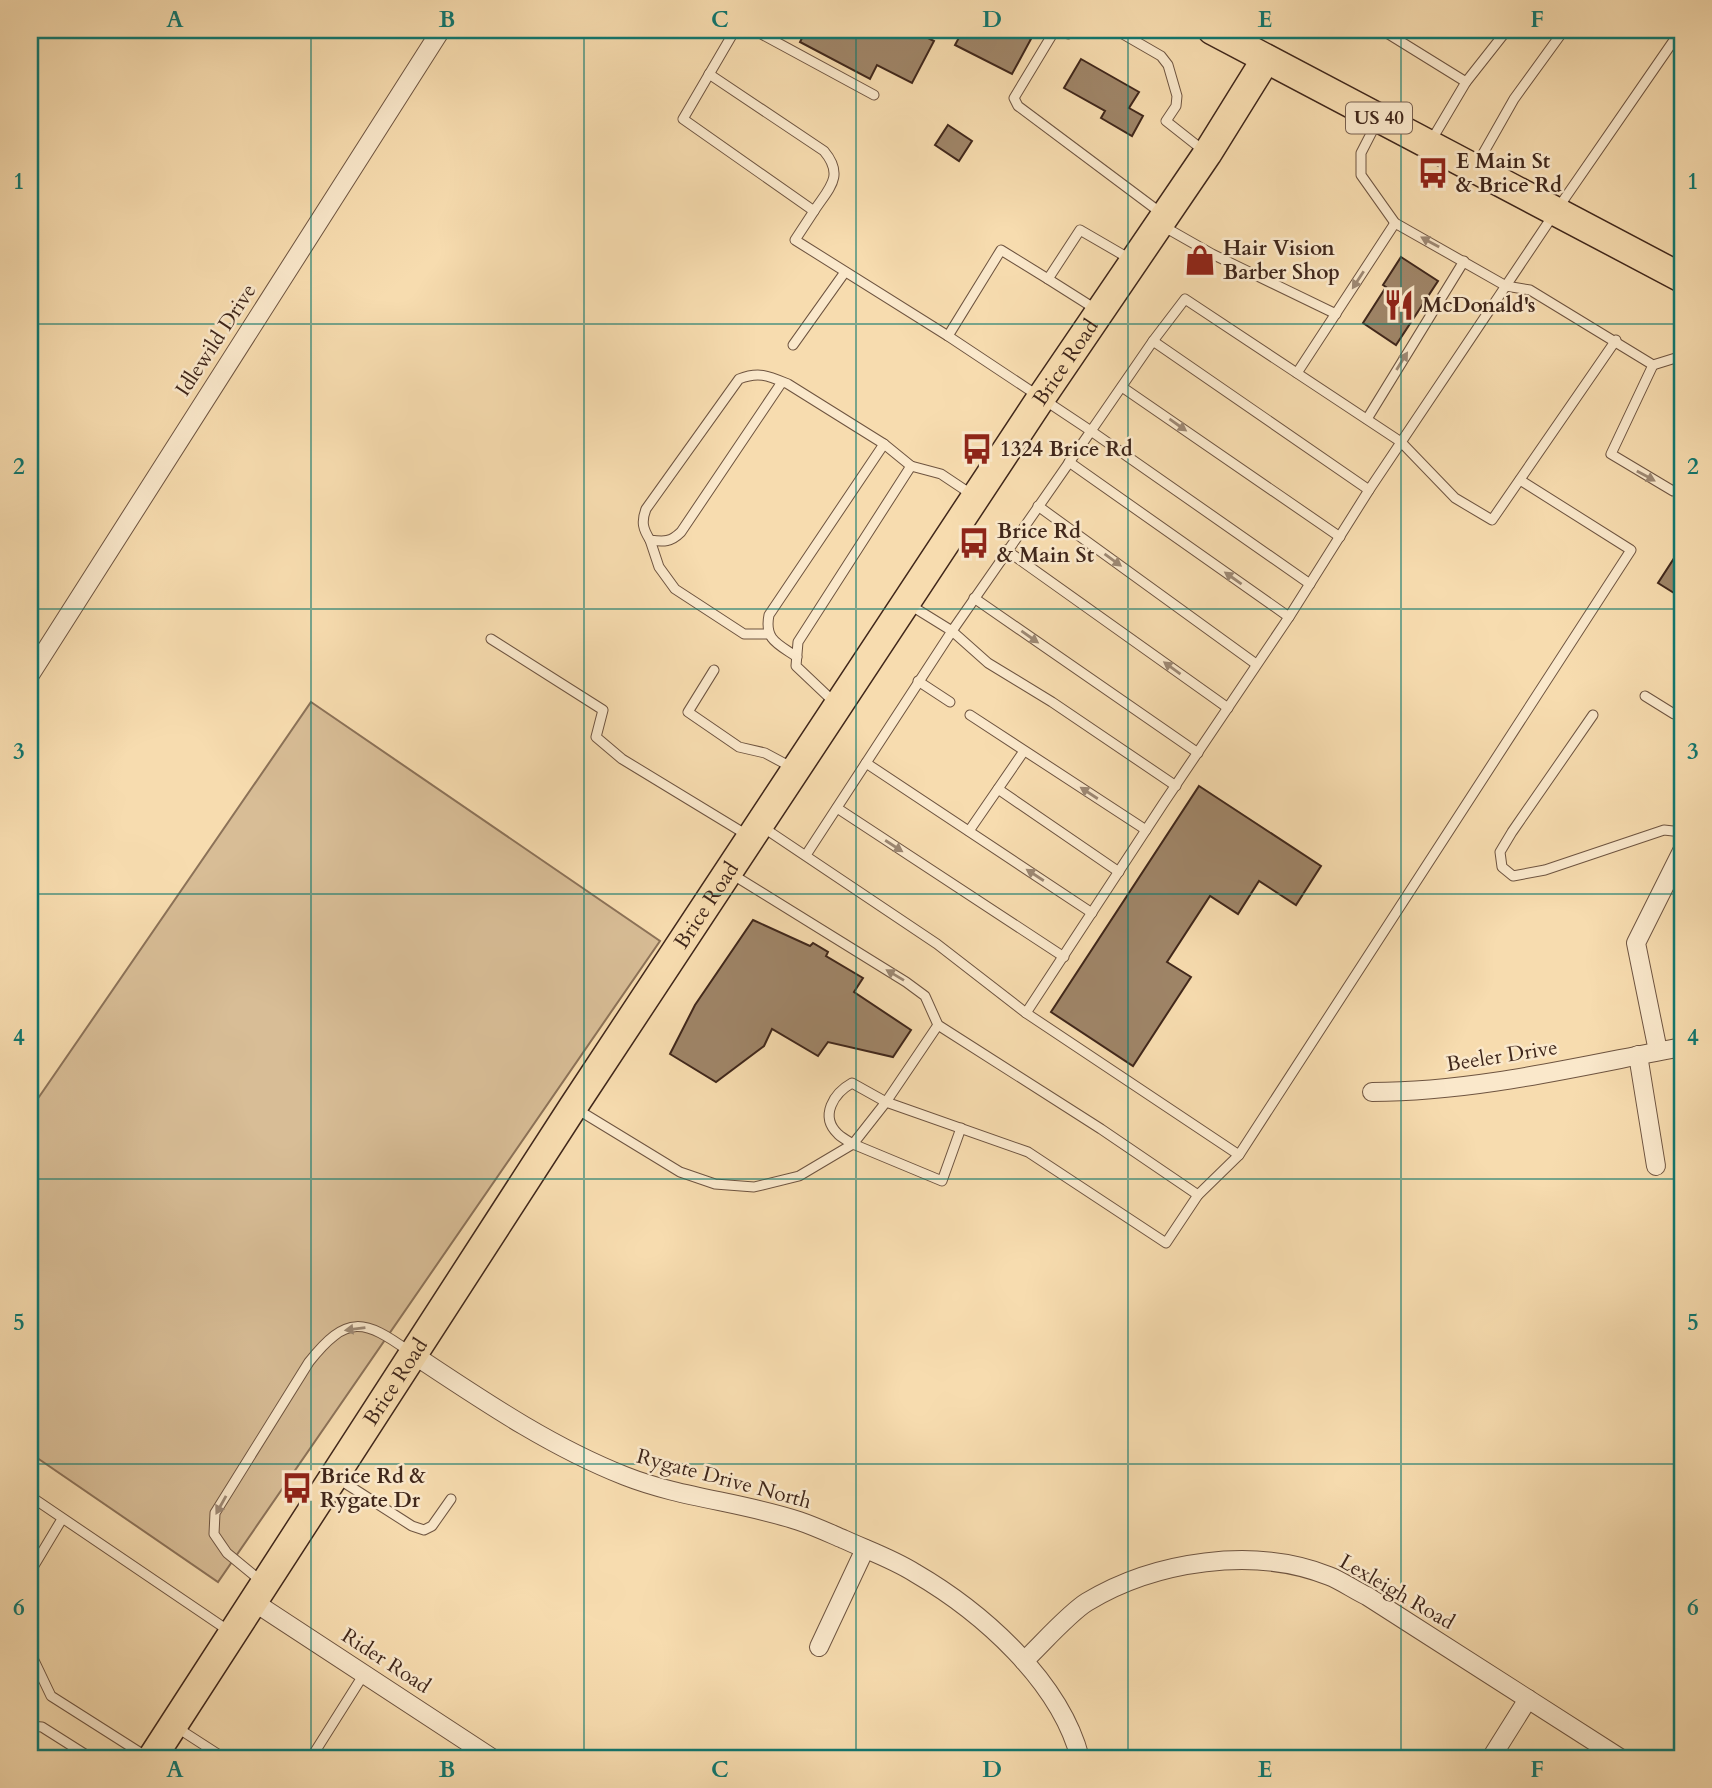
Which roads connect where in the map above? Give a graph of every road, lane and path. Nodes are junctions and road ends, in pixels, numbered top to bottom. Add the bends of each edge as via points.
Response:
1 (442, 30) edge
2 (735, 30) edge
3 (754, 30) edge
4 (1058, 30) edge
5 (1077, 30) edge
6 (1382, 30) edge
7 (1507, 30) edge
8 (1564, 30) edge
9 (1681, 30) edge
10 (1120, 31) edge
11 (1229, 34) edge
12 (1266, 59) junction
13 (709, 74) junction
14 (1466, 82) junction
15 (874, 95) dead end
16 (1379, 119) junction
17 (1429, 145) junction
18 (1208, 154) junction
19 (1475, 169) junction
20 (814, 211) junction
21 (1556, 211) junction
22 (1163, 220) junction
23 (1395, 223) junction
24 (1464, 261) junction
25 (1134, 262) junction
26 (845, 272) junction
27 (1678, 273) edge
28 (1048, 279) junction
29 (1506, 286) junction
30 (1100, 312) junction
31 (1336, 314) junction
32 (948, 336) junction
33 (1616, 340) junction
34 (1153, 341) junction
35 (793, 345) dead end
36 (1682, 356) edge
37 (1653, 365) junction
38 (1297, 373) junction
39 (782, 382) junction
40 (1122, 387) junction
41 (1041, 398) junction
42 (1367, 419) junction
43 (1091, 431) junction
44 (1401, 442) junction
45 (884, 444) junction
46 (1069, 461) junction
47 (911, 466) junction
48 (1520, 480) junction
49 (1682, 485) edge
50 (1369, 490) junction
51 (976, 498) junction
52 (1038, 506) junction
53 (1340, 537) junction
54 (650, 540) junction
55 (1006, 550) junction
56 (1310, 584) junction
57 (974, 598) junction
58 (907, 603) junction
59 (1289, 617) junction
60 (952, 631) junction
61 (769, 634) junction
62 (491, 639) dead end
63 (797, 657) junction
64 (1256, 664) junction
65 (715, 670) dead end
66 (30, 675) edge
67 (918, 681) junction
68 (1645, 696) dead end
69 (950, 702) dead end
70 (838, 706) junction
71 (1228, 708) junction
72 (1682, 714) edge
73 (970, 715) dead end
74 (1593, 715) dead end
75 (1024, 751) junction
76 (1198, 753) junction
77 (866, 763) junction
78 (796, 770) junction
79 (1176, 786) junction
80 (998, 789) junction
81 (837, 808) junction
82 (1146, 830) junction
83 (756, 831) junction
84 (969, 831) junction
85 (1682, 832) edge
86 (1682, 851) edge
87 (806, 855) junction
88 (729, 872) junction
89 (1119, 872) junction
90 (1092, 913) junction
91 (1063, 957) junction
92 (1026, 1013) junction
93 (939, 1025) junction
94 (1682, 1046) edge
95 (1658, 1051) junction
96 (1638, 1055) junction
97 (1371, 1092) dead end
98 (886, 1102) junction
99 (573, 1107) junction
100 (961, 1128) junction
101 (852, 1144) junction
102 (1239, 1155) junction
103 (1656, 1166) dead end
104 (1198, 1195) junction
105 (414, 1355) junction
106 (335, 1478) junction
107 (30, 1496) edge
108 (451, 1499) dead end
109 (62, 1519) junction
110 (865, 1549) junction
111 (32, 1569) dead end
112 (260, 1593) junction
113 (233, 1634) junction
114 (818, 1647) dead end
115 (30, 1652) edge
116 (1024, 1661) junction
117 (364, 1674) junction
118 (1528, 1699) junction
119 (30, 1726) edge
120 (173, 1726) junction
121 (91, 1758) edge
122 (150, 1758) edge
123 (224, 1758) edge
124 (311, 1758) edge
125 (492, 1758) edge
126 (1080, 1758) edge
127 (1491, 1758) edge
128 (1620, 1758) edge

1 - 66 street, Idlewild Drive
2 - 13 lane
3 - 15 lane
4 - 5 lane via 1068,34
4 - 22 lane via 1014,98 1017,106
6 - 14 lane
7 - 14 lane
8 - 19 lane via 1514,99
9 - 21 lane
10 - 18 lane via 1168,65 1177,96 1166,121
11 - 12 main road, US 40
12 - 16 main road, US 40
12 - 18 main road, Brice Road
13 - 20 lane via 833,161 834,180
13 - 20 lane via 683,119
14 - 17 lane
16 - 17 main road, US 40
16 - 23 lane via 1361,153 1361,174
17 - 19 main road, US 40
18 - 22 main road, Brice Road
19 - 21 main road, US 40
20 - 26 lane via 795,240
21 - 27 main road, US 40
21 - 29 lane
22 - 25 main road, Brice Road
22 - 31 lane via 1212,254
24 -> 23 lane
23 -> 31 lane
24 - 29 lane
42 -> 24 lane
25 - 28 lane via 1080,229
25 - 30 main road, Brice Road
26 - 32 lane
26 - 35 lane
28 - 30 lane
28 - 32 lane via 1001,250
29 - 33 lane via 1530,290
29 - 44 lane
30 - 41 main road, Brice Road
31 - 38 lane
32 - 41 lane
33 - 37 lane
33 - 48 lane
34 - 38 lane via 1185,299
34 - 40 lane
34 - 50 lane
36 - 37 lane
37 -> 49 lane via 1611,454 1673,491
38 - 42 lane
39 - 45 lane
39 - 54 lane via 681,532 663,542
39 - 54 lane via 752,373 739,379 646,509 643,529
40 - 43 lane
40 -> 53 lane
41 - 43 lane
41 - 51 main road, Brice Road
42 - 44 lane
43 - 46 lane
43 - 56 lane
44 - 48 lane via 1455,498 1492,520
44 - 50 lane
45 - 47 lane
45 - 61 lane via 769,615
46 - 52 lane
59 -> 46 lane
47 - 51 lane via 942,474
47 - 63 lane via 798,642
48 - 102 lane via 1631,550
50 - 53 lane
51 - 58 main road, Brice Road
52 - 55 lane
52 -> 64 lane
53 - 56 lane
54 - 61 lane via 659,567 675,589 744,634
55 - 57 lane
71 -> 55 lane
56 - 59 lane
57 - 60 lane
57 -> 76 lane
58 - 60 lane
58 - 70 main road, Brice Road
59 - 64 lane
60 - 67 lane
60 - 79 lane via 988,663
61 - 63 lane
62 - 83 lane via 603,710 596,737 622,759
63 - 70 lane via 796,666
64 - 71 lane
65 - 78 lane via 688,712 739,747 765,752
67 - 69 lane
67 - 77 lane
68 - 72 lane
70 - 78 main road, Brice Road
71 - 76 lane
73 - 75 lane
74 - 85 lane via 1500,852 1502,867 1513,876 1545,870 1664,830
75 - 80 lane
82 -> 75 lane
76 - 79 lane
77 - 81 lane
77 - 84 lane
78 - 83 main road, Brice Road
79 - 82 lane
80 - 84 lane
80 - 89 lane
81 - 87 lane
81 -> 91 lane
82 - 89 lane
83 - 87 lane
83 - 88 main road, Brice Road
90 -> 84 lane
86 - 95 street via 1636,943
87 - 92 lane via 937,944
93 -> 88 lane via 925,996 906,982
88 - 99 main road, Brice Road
89 - 90 lane
90 - 91 lane
91 - 92 lane
92 - 102 lane
93 - 98 lane
93 - 104 lane
94 - 95 street, Beeler Drive
95 - 96 street, Beeler Drive
96 - 97 street, Beeler Drive via 1506,1080 1419,1092
96 - 103 street
98 - 100 lane
98 - 101 lane
98 - 101 lane via 852,1083 839,1090 830,1104 830,1119 836,1133
99 - 101 lane via 680,1172 715,1184 754,1188 799,1175
99 - 105 main road, Brice Road
100 - 101 lane via 942,1181
100 - 104 lane via 1028,1152 1166,1243
102 - 104 lane
105 - 106 main road, Brice Road
105 - 110 street, Rygate Drive North via 568,1452 671,1491 801,1521
105 -> 112 lane via 381,1331 346,1328 327,1339 309,1362 215,1513 214,1534
106 - 108 lane via 424,1531
106 - 112 main road, Brice Road
107 - 109 lane
109 - 111 lane
109 - 113 lane
110 - 114 street
110 - 116 street, Rygate Drive North via 913,1571 960,1602
112 - 113 main road, Brice Road
112 - 117 street, Rider Road
113 - 120 main road, Brice Road
115 - 122 lane via 51,1696
116 - 118 street, Lexleigh Road via 1085,1603 1139,1576 1198,1563 1257,1562 1328,1576
116 - 126 street, Rygate Drive North via 1064,1715
117 - 124 lane
117 - 125 street, Rider Road
118 - 127 street
118 - 128 street, Lexleigh Road
119 - 121 lane via 42,1727
120 - 122 main road, Brice Road
120 - 123 lane

